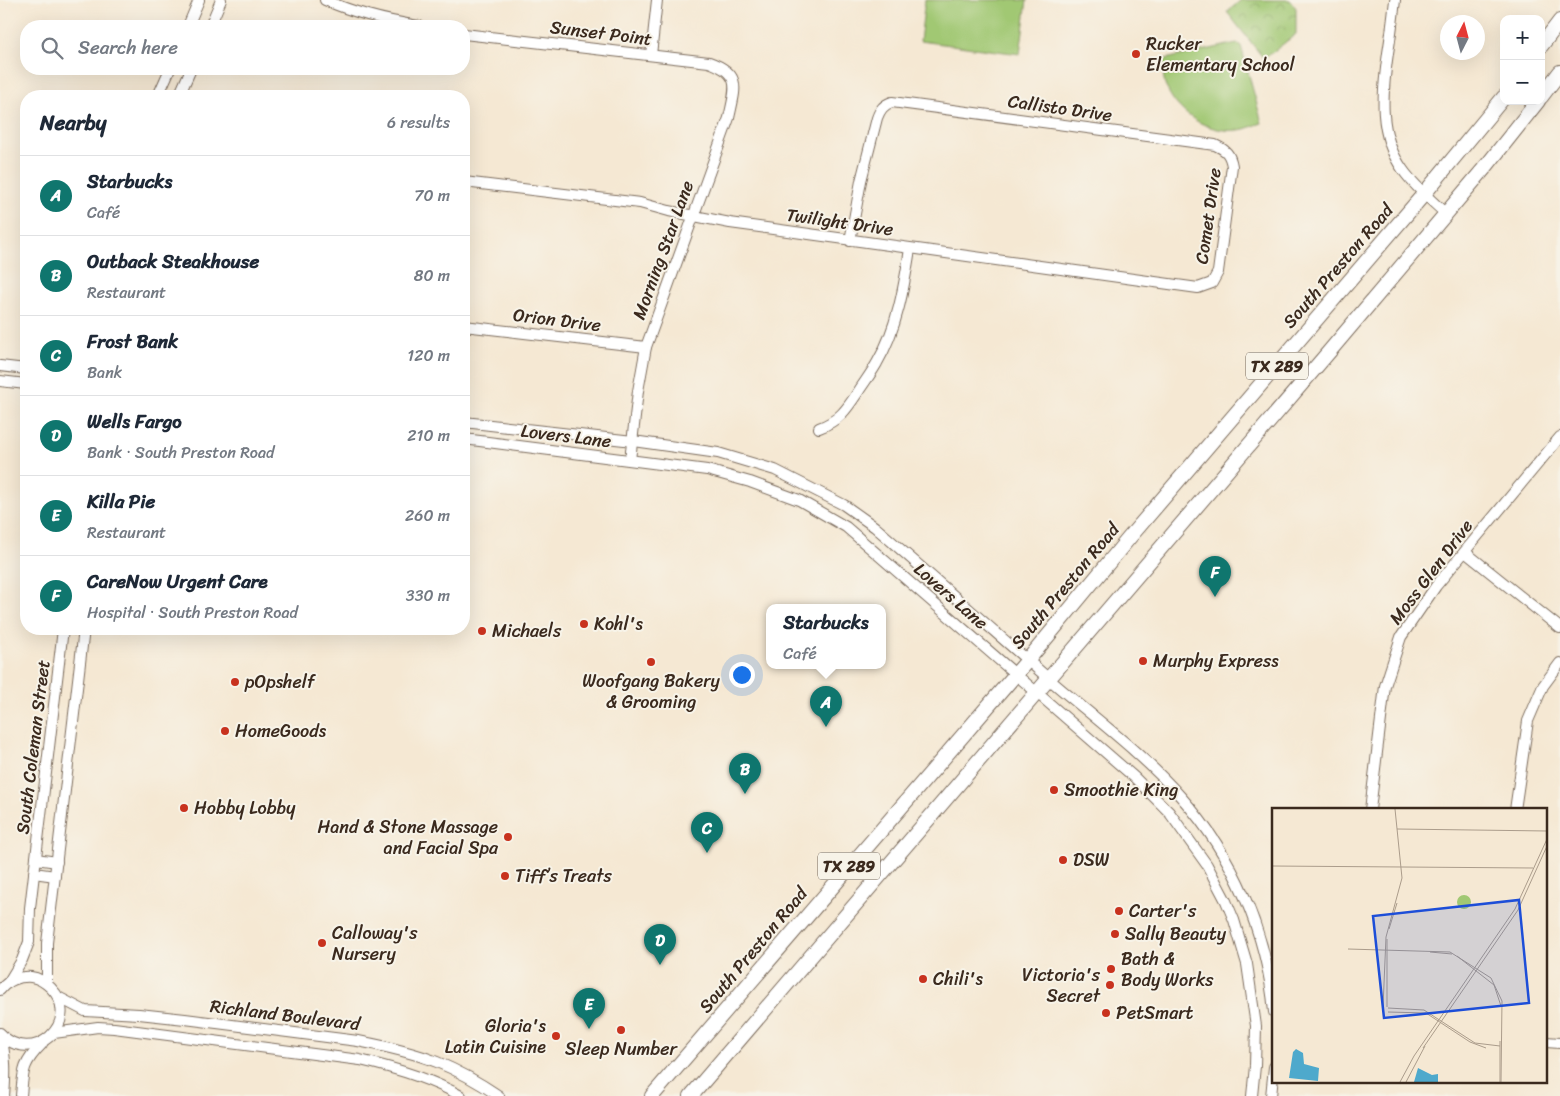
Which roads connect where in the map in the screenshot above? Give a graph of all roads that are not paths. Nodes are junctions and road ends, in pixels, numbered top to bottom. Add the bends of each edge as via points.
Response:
1 (199, 0) edge
2 (221, 0) edge
3 (325, 0) edge
4 (657, 0) edge
5 (1395, 0) edge
6 (191, 20) edge
7 (213, 20) edge
8 (386, 20) edge
9 (1560, 21) edge
10 (470, 35) edge
11 (1545, 41) edge
12 (651, 55) junction
13 (1560, 72) edge
14 (731, 74) joint
15 (167, 75) edge
16 (188, 75) edge
17 (161, 90) edge
18 (182, 90) edge
19 (1545, 92) edge
20 (1500, 102) edge
21 (1535, 105) edge
22 (1228, 153) joint
23 (470, 183) edge
24 (1424, 194) junction
25 (1446, 214) junction
26 (693, 216) junction
27 (850, 241) junction
28 (910, 249) junction
29 (1212, 283) joint
30 (470, 327) edge
31 (646, 347) junction
32 (0, 366) edge
33 (20, 368) edge
34 (0, 381) edge
35 (20, 383) edge
36 (470, 423) edge
37 (819, 428) dead end
38 (1560, 437) edge
39 (470, 439) edge
40 (632, 441) junction
41 (630, 460) junction
42 (1465, 552) junction
43 (1560, 628) edge
44 (62, 635) edge
45 (83, 635) edge
46 (1028, 660) junction
47 (1560, 663) edge
48 (1015, 674) junction
49 (1048, 678) junction
50 (1036, 693) junction
51 (1370, 808) edge
52 (1515, 808) edge
53 (36, 859) junction
54 (56, 862) junction
55 (34, 873) junction
56 (55, 876) junction
57 (47, 984) junction
58 (2, 987) edge
59 (58, 997) junction
60 (1272, 997) edge
61 (221, 1024) junction
62 (54, 1033) junction
63 (1, 1034) edge
64 (45, 1041) junction
65 (220, 1042) junction
66 (4, 1096) edge
67 (21, 1096) edge
68 (461, 1096) edge
69 (499, 1096) edge
70 (652, 1096) edge
71 (691, 1096) edge
72 (1252, 1096) edge

1 - 6 street
2 - 7 street
3 - 8 street
4 - 12 street
5 - 24 street via 1384,82 1383,117 1396,158
9 - 11 main road
10 - 12 street, Sunset Point
12 - 14 street, Sunset Point via 709,62 722,66
13 - 19 main road
14 - 26 street, Morning Star Lane via 735,88 729,118
15 - 17 street
16 - 18 street
20 - 24 main road, South Preston Road / TX 289
21 - 25 main road, TX 289
22 - 27 street, Callisto Drive via 1215,145 892,102 885,105 876,118
22 - 29 street, Comet Drive via 1232,166 1218,272
23 - 26 street, Twilight Drive via 640,203
24 - 25 street
24 - 46 main road, South Preston Road / TX 289
25 - 49 main road, TX 289
26 - 27 street, Twilight Drive
26 - 31 street, Morning Star Lane
27 - 28 street, Twilight Drive
28 - 29 street, Twilight Drive via 1198,288
28 - 37 street via 903,293 878,362 848,408 833,423
30 - 31 street, Orion Drive
31 - 40 street, Morning Star Lane
32 - 33 street
34 - 35 street
36 - 40 street, Lovers Lane
38 - 42 street, Moss Glen Drive
39 - 41 street, Lovers Lane
40 - 41 street, Morning Star Lane
40 - 46 street, Lovers Lane via 718,453 775,470 844,505 875,527
41 - 48 street, Lovers Lane via 707,470 799,500 846,527
42 - 43 street
42 - 51 street, Moss Glen Drive via 1436,586 1401,637 1385,686
44 - 53 street, South Coleman Street
45 - 54 street, South Coleman Street
46 - 48 main road, South Preston Road / TX 289
46 - 49 street, Lovers Lane
47 - 52 street via 1543,686 1528,721
48 - 50 street, Lovers Lane
48 - 70 main road, South Preston Road / TX 289
49 - 50 main road, TX 289
49 - 60 street, Lovers Lane via 1161,777 1206,830 1224,857 1251,913 1268,968
50 - 71 main road, TX 289
50 - 72 street, Lovers Lane via 1134,777 1169,812 1217,883 1241,941 1251,984 1256,1026
53 - 54 street
53 - 55 street, South Coleman Street
54 - 56 street, South Coleman Street
55 - 56 street
55 - 58 street, South Coleman Street via 29,942 22,960
56 - 57 street, South Coleman Street via 47,943
57 - 58 street via 30,977 18,978
57 - 59 street
59 - 61 street, Richland Boulevard via 85,1011
59 - 62 street via 61,1016
61 - 65 street
61 - 69 street, Richland Boulevard via 382,1046 437,1062
62 - 64 street
62 - 65 street, Richland Boulevard via 98,1027
63 - 64 street via 22,1046
63 - 66 street via 6,1072
64 - 67 street via 26,1063
65 - 68 street, Richland Boulevard via 360,1060 400,1070

